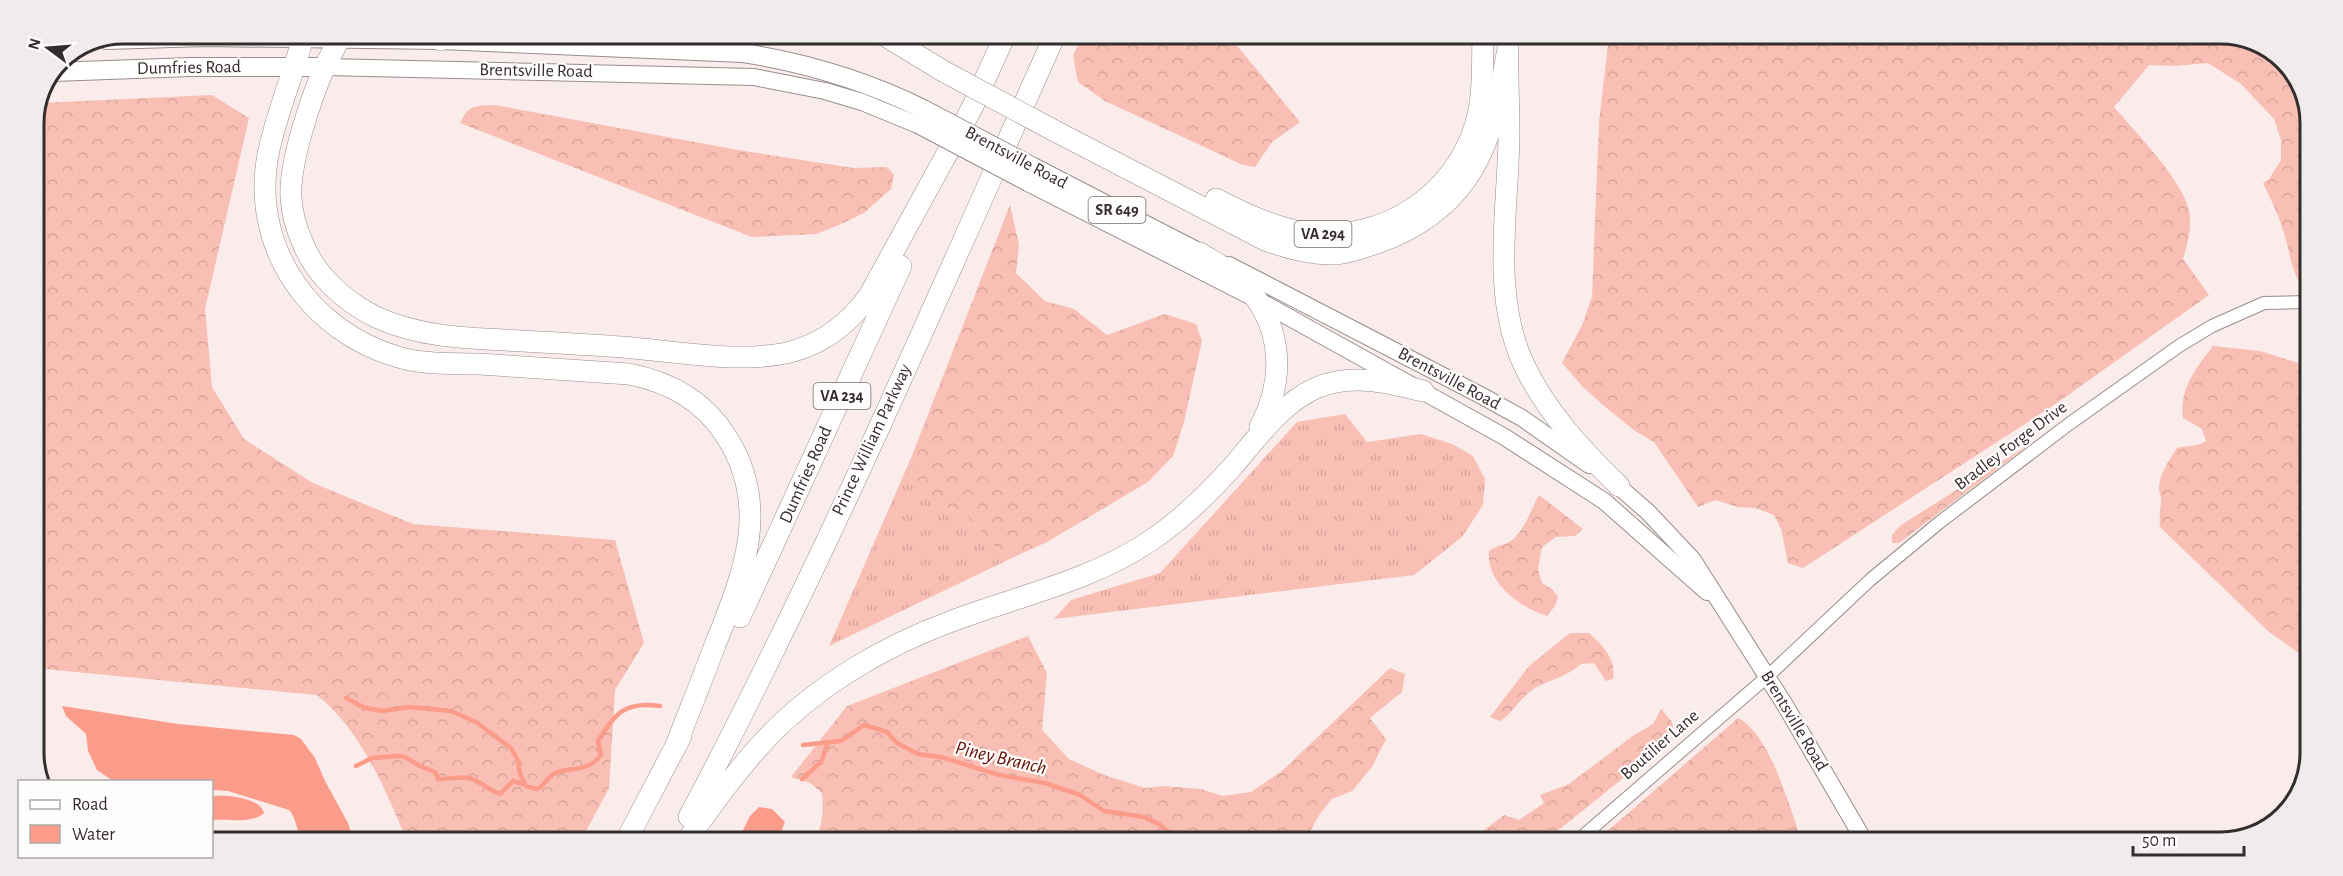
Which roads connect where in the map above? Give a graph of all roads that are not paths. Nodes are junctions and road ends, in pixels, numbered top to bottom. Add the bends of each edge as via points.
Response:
1 (302, 44) edge
2 (336, 44) edge
3 (570, 44) edge
4 (902, 44) edge
5 (917, 44) edge
6 (1001, 44) edge
7 (1050, 44) edge
8 (1482, 44) edge
9 (1508, 45) edge
10 (945, 65) junction
11 (294, 67) junction
12 (325, 67) junction
13 (78, 71) edge
14 (973, 106) junction
15 (922, 117) junction
16 (1056, 124) junction
17 (1032, 176) junction
18 (1200, 253) junction
19 (1256, 298) junction
20 (2299, 302) edge
21 (1422, 391) junction
22 (1251, 444) junction
23 (1619, 486) junction
24 (1718, 603) junction
25 (1768, 676) junction
26 (675, 748) junction
27 (631, 832) edge
28 (682, 832) edge
29 (694, 832) edge
30 (1588, 832) edge
31 (1859, 832) edge

1 - 11 highway
2 - 12 highway
3 - 15 main road, Brentsville Road / SR 649 via 771,57 846,76
4 - 10 highway
5 - 10 highway, VA 294
6 - 14 highway, Dumfries Road / VA 234
7 - 28 highway, Prince William Parkway / VA 234 via 874,439
8 - 16 highway, VA 294 via 1478,113 1461,157 1438,189 1417,207 1357,232 1314,234 1275,225
9 - 16 highway via 1491,127 1478,160 1456,193 1417,225 1379,243 1338,254 1302,251 1265,240
9 - 23 highway via 1509,137 1503,257 1513,331 1524,366 1549,410
10 - 16 highway, VA 294
11 - 12 main road, Dumfries Road
11 - 13 main road, Dumfries Road
11 - 26 highway via 267,160 266,200 279,259 311,305 361,343 399,358 646,377 672,387 708,412 731,443 746,477 750,541 734,598
12 - 14 highway via 302,135 291,196 295,221 309,256 353,304 417,332 453,337 737,357 774,355 807,346 835,332 857,312 878,281
12 - 15 main road, Brentsville Road / SR 649 via 754,77
14 - 26 highway, Dumfries Road / VA 234 via 778,537
15 - 17 main road, Brentsville Road / SR 649, bridge
17 - 18 main road, Brentsville Road / SR 649
17 - 19 main road, Brentsville Road / SR 649
18 - 19 highway via 1235,276
18 - 23 main road, Brentsville Road / SR 649 via 1242,271 1522,418
19 - 21 main road, Brentsville Road / SR 649
19 - 22 highway via 1273,332 1278,365 1270,405
20 - 25 street, Bradley Forge Drive via 2264,303 2179,346 1940,522 1870,580
21 - 22 highway via 1378,381 1334,382 1293,403
21 - 24 main road, Brentsville Road / SR 649 via 1503,436 1604,501
22 - 29 highway via 1209,492 1150,541 1086,573 920,634 836,681 767,738
23 - 24 main road, Brentsville Road / SR 649 via 1693,560
24 - 25 main road, Brentsville Road / SR 649
25 - 30 street, Boutilier Lane
25 - 31 main road, Brentsville Road / SR 649
26 - 27 highway, VA 234

